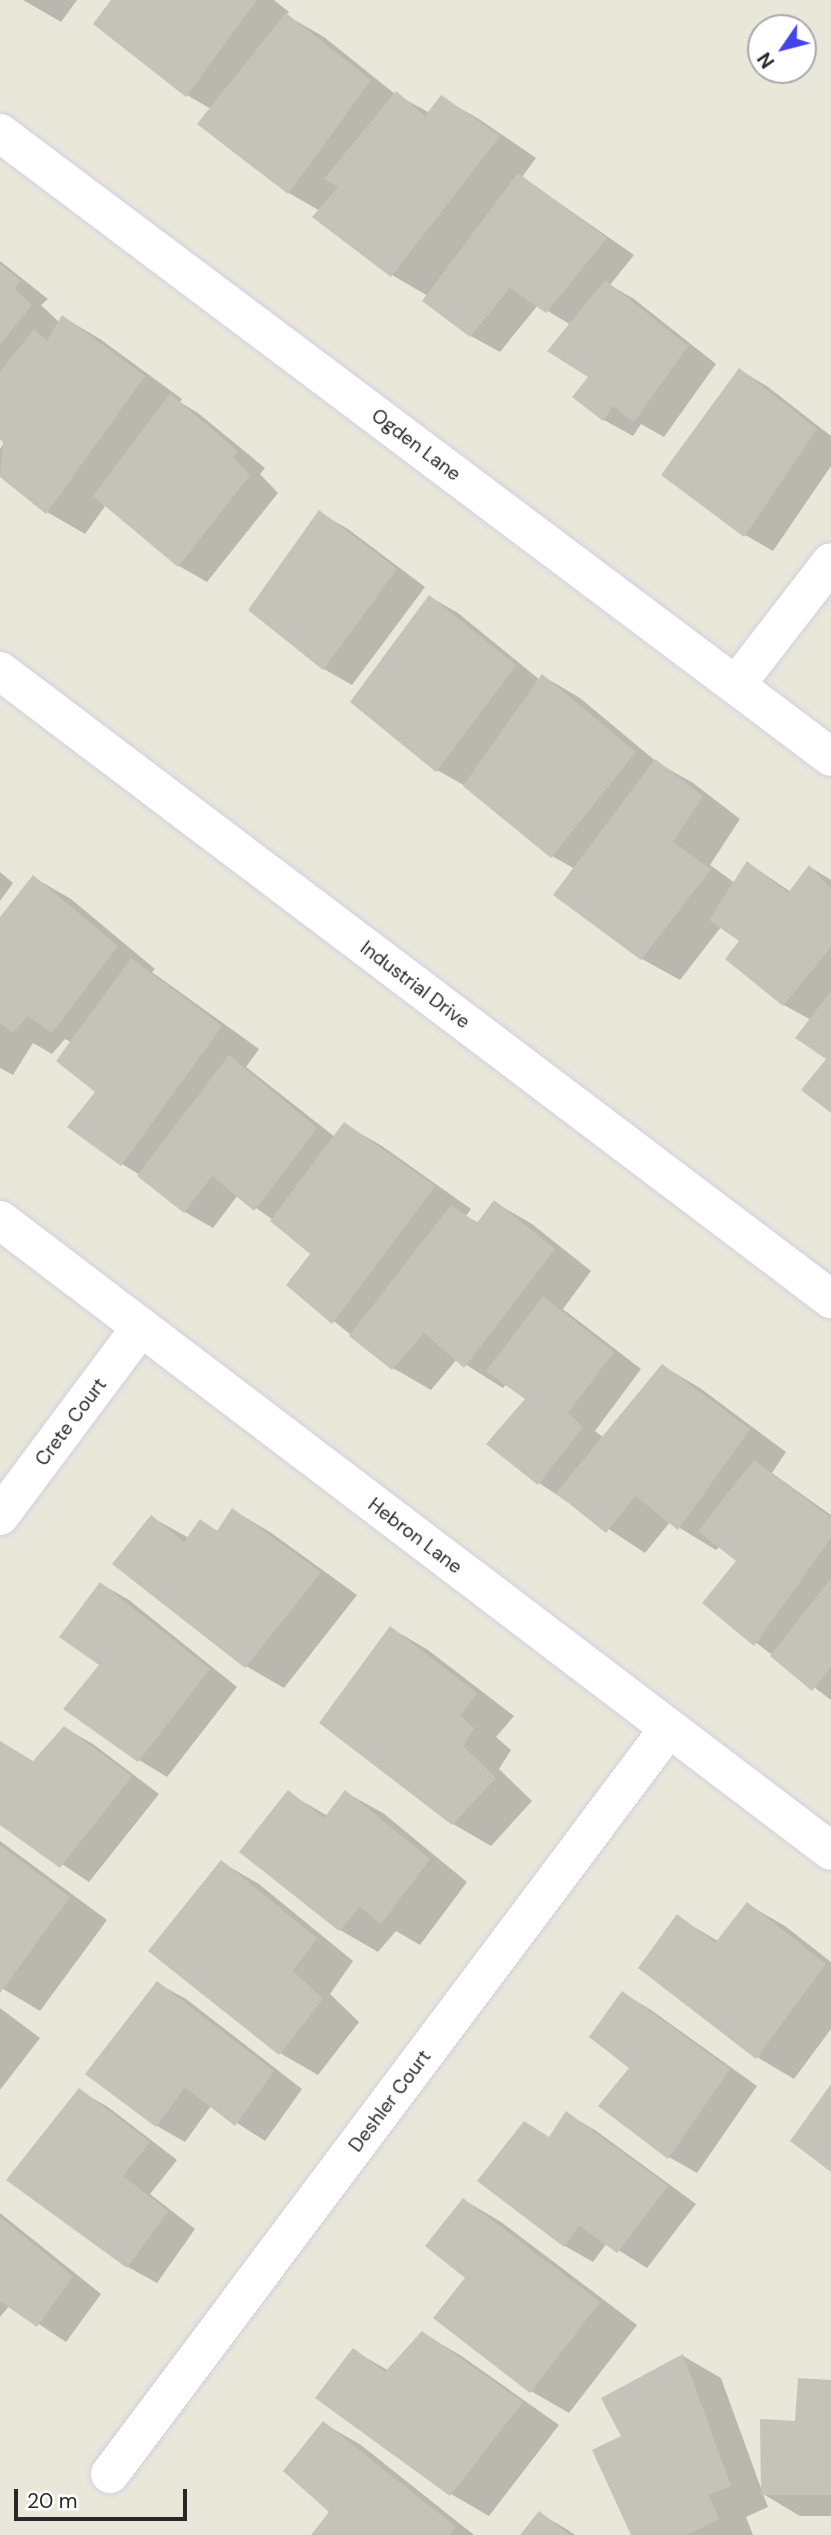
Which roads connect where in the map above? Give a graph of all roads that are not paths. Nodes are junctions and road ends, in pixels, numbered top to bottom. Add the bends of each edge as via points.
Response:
1 (0, 133) edge
2 (831, 562) edge
3 (0, 671) edge
4 (736, 685) junction
5 (831, 757) edge
6 (0, 1220) edge
7 (831, 1299) edge
8 (141, 1327) junction
9 (0, 1516) edge
10 (669, 1728) junction
11 (831, 1851) edge
12 (110, 2474) dead end

1 - 4 street, Ogden Lane
2 - 4 street
3 - 7 street, Industrial Drive
4 - 5 street, Ogden Lane
6 - 8 street, Hebron Lane
8 - 9 street, Crete Court
8 - 10 street, Hebron Lane
10 - 11 street, Hebron Lane
10 - 12 street, Deshler Court

